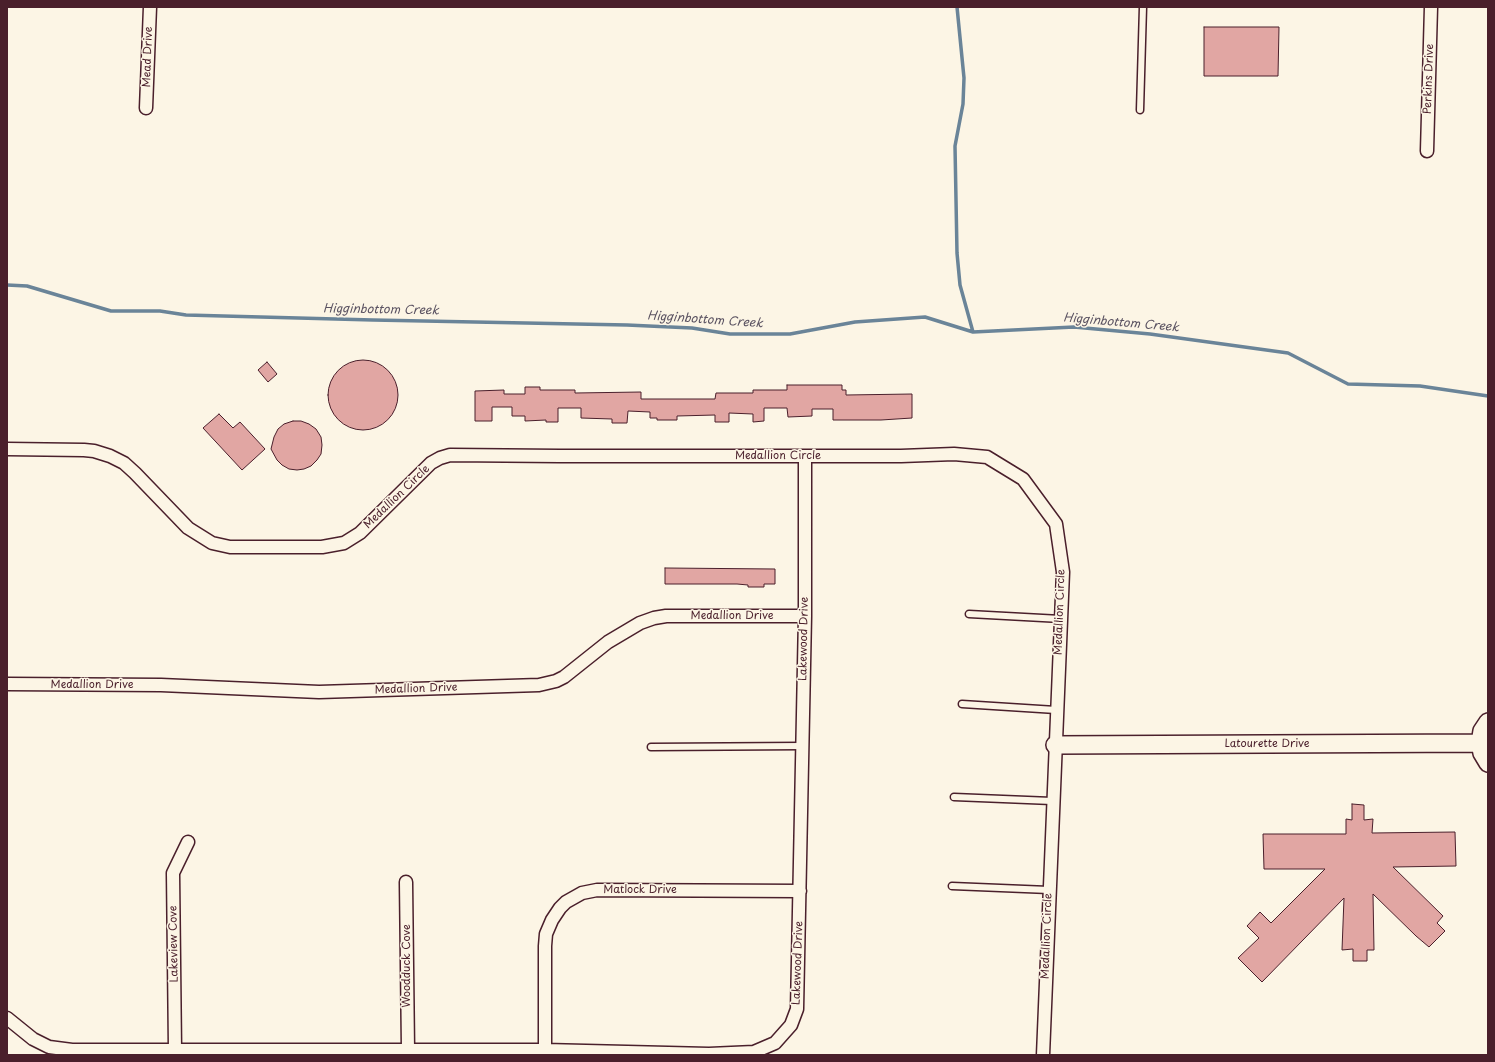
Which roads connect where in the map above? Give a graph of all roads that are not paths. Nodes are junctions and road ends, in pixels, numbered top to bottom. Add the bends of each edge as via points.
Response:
1 (150, 7) edge
2 (1143, 7) edge
3 (1431, 7) edge
4 (146, 108) dead end
5 (1140, 110) dead end
6 (1427, 151) dead end
7 (7, 450) edge
8 (805, 456) junction
9 (969, 614) dead end
10 (805, 616) junction
11 (1061, 619) junction
12 (7, 684) edge
13 (962, 704) dead end
14 (1056, 710) junction
15 (1488, 722) edge
16 (1480, 742) junction
17 (803, 746) junction
18 (1055, 746) junction
19 (651, 747) dead end
20 (1488, 763) edge
21 (954, 797) dead end
22 (1052, 801) junction
23 (188, 842) dead end
24 (406, 882) dead end
25 (952, 886) dead end
26 (1049, 890) junction
27 (800, 891) junction
28 (7, 1018) edge
29 (176, 1050) junction
30 (544, 1050) junction
31 (307, 1053) edge
32 (408, 1053) edge
33 (709, 1054) edge
34 (1043, 1055) edge

1 - 4 street, Mead Drive
2 - 5 lane
3 - 6 street, Perkins Drive
7 - 8 street, Medallion Circle via 84,450 110,456 124,463 135,473 188,528 212,543 230,547 322,547 344,543 360,533 431,464 450,455
8 - 10 street, Lakewood Drive
8 - 11 street, Medallion Circle via 954,454 987,457 1023,480 1056,524 1063,572
9 - 11 lane
10 - 12 street, Medallion Drive via 654,618 640,623 608,642 564,677 539,685 319,692 161,685
10 - 17 street, Lakewood Drive
11 - 14 street, Medallion Circle
13 - 14 lane
14 - 18 street, Medallion Circle
15 - 16 street via 1482,731
16 - 18 street, Latourette Drive
16 - 20 street via 1482,753
17 - 19 lane
17 - 27 street, Lakewood Drive
18 - 22 street, Medallion Circle
21 - 22 lane
22 - 26 street, Medallion Circle
23 - 29 street, Lakeview Cove via 173,873
24 - 32 street, Woodduck Cove
25 - 26 lane
26 - 34 street, Medallion Circle
27 - 30 street, Matlock Drive via 597,890 566,902 552,920 544,946
27 - 33 street, Lakewood Drive via 797,1008 791,1025 775,1043 754,1052
28 - 29 street, Lakewood Drive via 33,1039 63,1050
29 - 31 street, Lakewood Drive
30 - 32 street, Lakewood Drive
30 - 33 street, Lakewood Drive
31 - 32 street, Lakewood Drive

